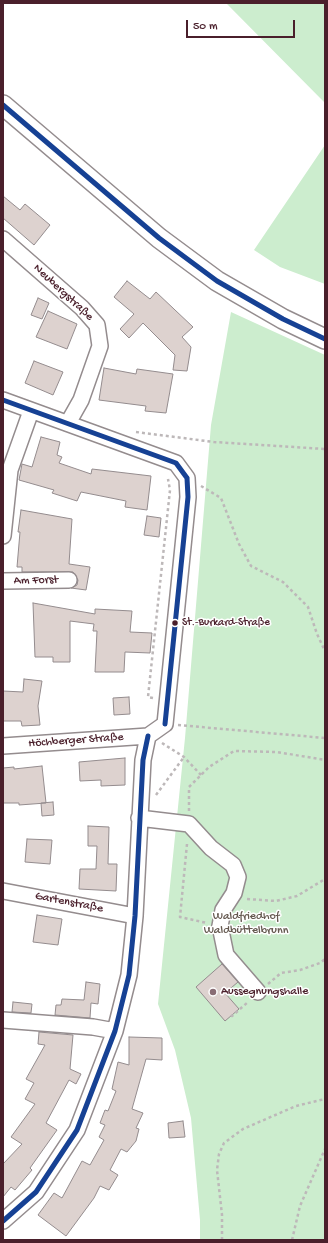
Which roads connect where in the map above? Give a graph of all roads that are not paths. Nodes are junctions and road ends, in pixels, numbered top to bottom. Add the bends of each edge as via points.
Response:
1 (3, 105) edge
2 (3, 239) edge
3 (325, 339) edge
4 (3, 400) edge
5 (30, 411) junction
6 (68, 423) junction
7 (3, 536) edge
8 (69, 580) dead end
9 (3, 581) edge
10 (148, 736) junction
11 (3, 746) edge
12 (139, 818) junction
13 (3, 891) edge
14 (135, 916) junction
15 (258, 992) road end
16 (3, 1020) edge
17 (115, 1031) junction
18 (3, 1221) edge

1 - 3 main road via 159,238 217,282
2 - 6 street, Neubergstraße via 82,308 97,325 100,346 81,400
4 - 5 street
5 - 6 street
5 - 7 street via 10,470
6 - 10 street via 176,463 187,478 188,496 165,724
8 - 9 street, Am Forst
10 - 11 street, Höchberger Straße
10 - 12 street via 142,760
12 - 14 street
12 - 15 street via 189,824 211,848 233,865 238,877 234,893 223,910 220,926 226,955
13 - 14 street, Gartenstraße
14 - 17 street via 129,975
16 - 17 street
17 - 18 street via 77,1130 36,1192

